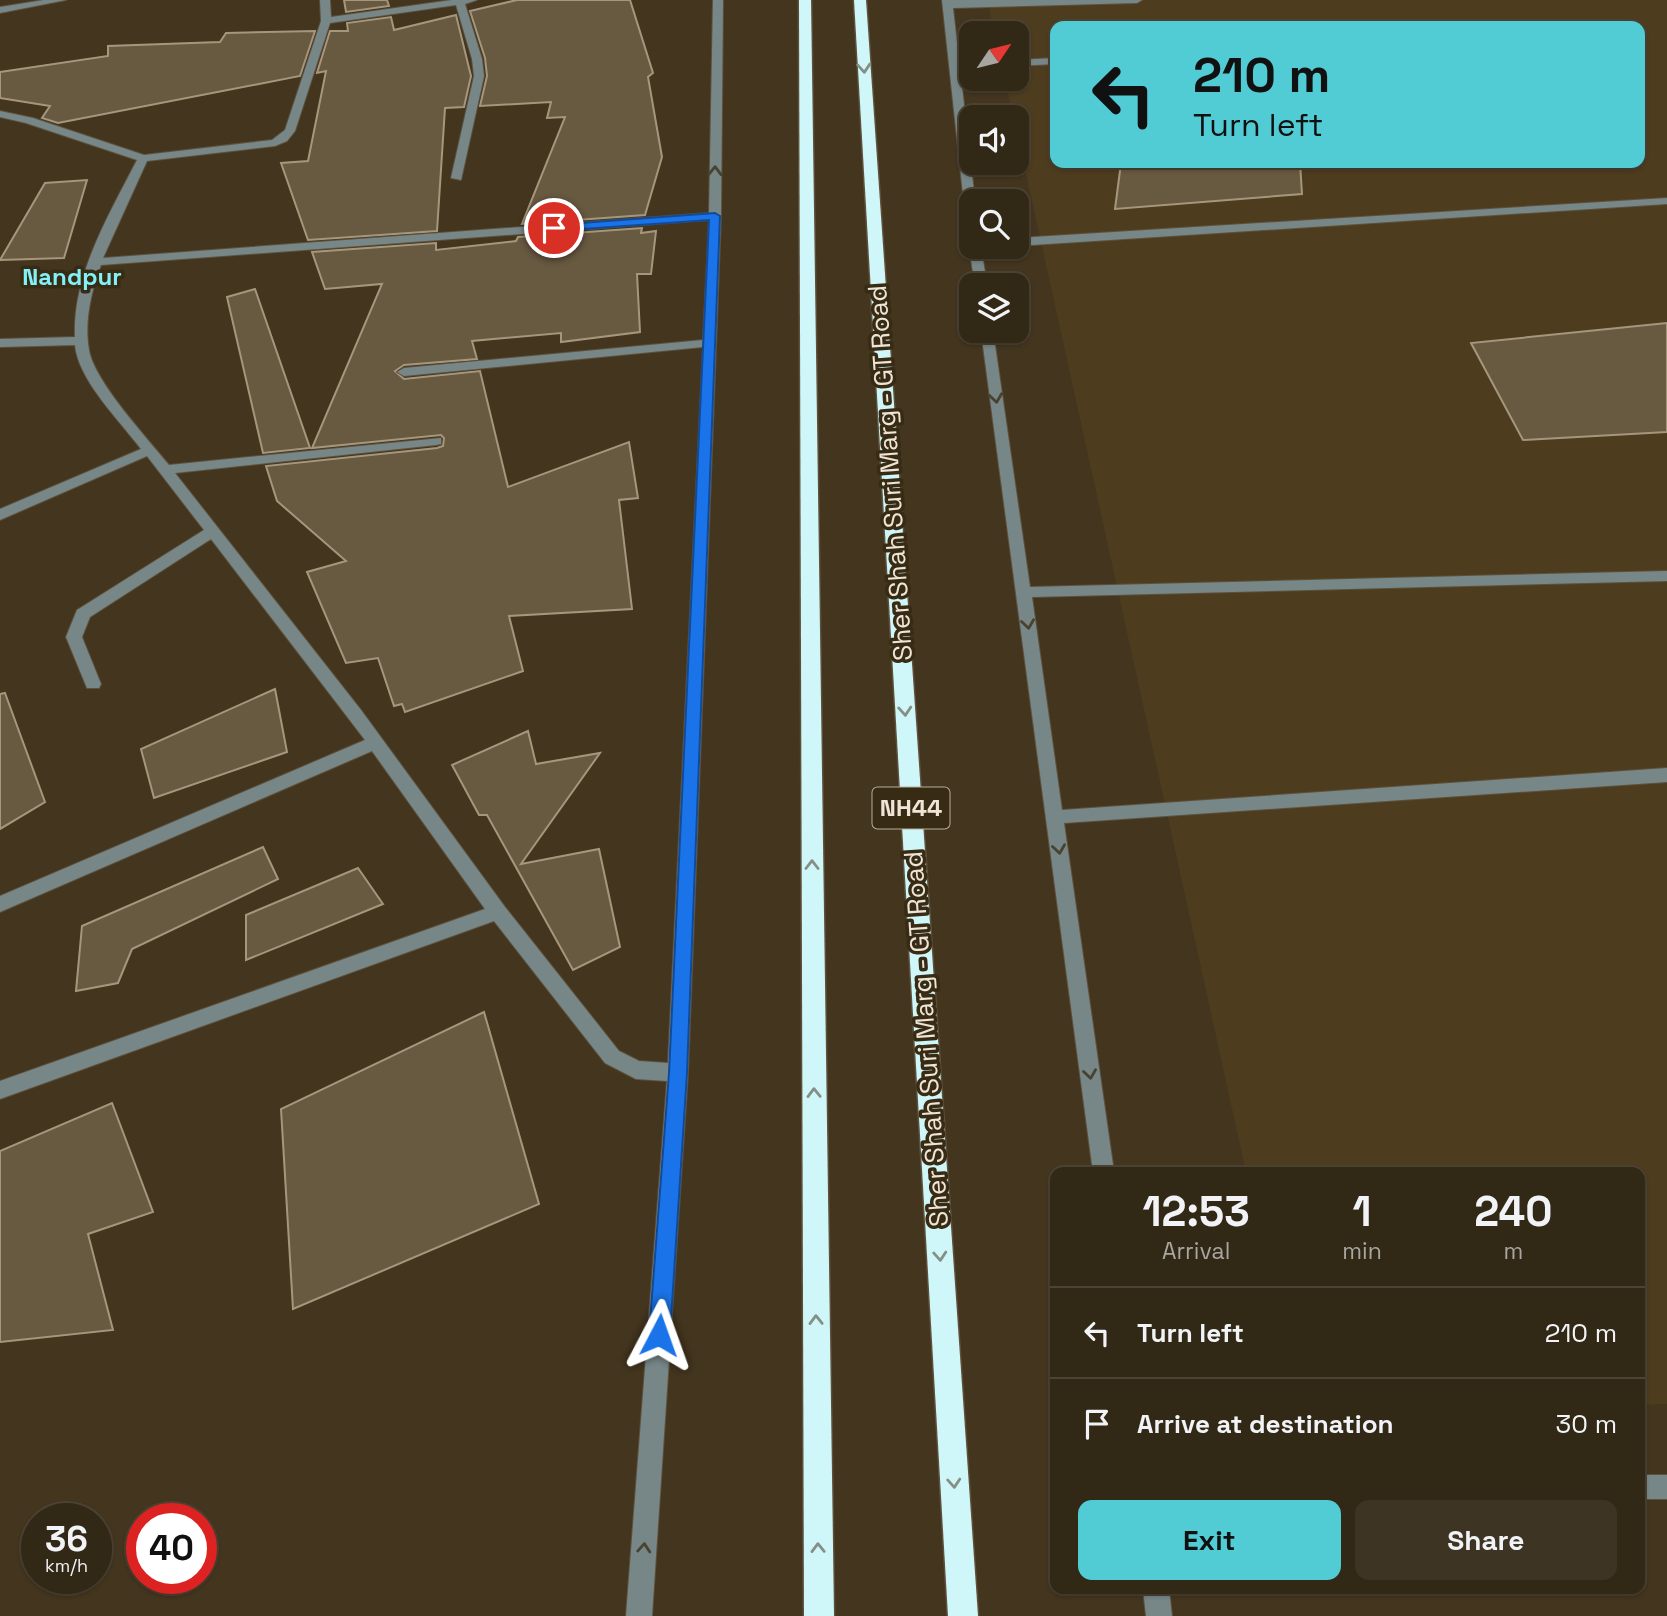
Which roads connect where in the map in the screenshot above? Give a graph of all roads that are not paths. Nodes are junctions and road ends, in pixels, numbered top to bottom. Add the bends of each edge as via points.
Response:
1 (61, 0) edge
2 (325, 0) edge
3 (472, 0) edge
4 (718, 0) edge
5 (806, 0) edge
6 (860, 0) edge
7 (1137, 0) edge
8 (460, 2) junction
9 (947, 2) edge
10 (0, 10) edge
11 (327, 21) junction
12 (1050, 61) edge
13 (1029, 62) edge
14 (0, 114) edge
15 (143, 158) junction
16 (457, 177) dead end
17 (969, 189) edge
18 (1667, 201) edge
19 (715, 216) junction
20 (1029, 241) edge
21 (97, 262) junction
22 (81, 341) junction
23 (0, 343) edge
24 (709, 343) junction
25 (989, 343) edge
26 (404, 372) dead end
27 (436, 441) dead end
28 (150, 450) junction
29 (165, 470) junction
30 (0, 515) edge
31 (213, 531) junction
32 (1667, 576) edge
33 (1023, 592) junction
34 (93, 684) dead end
35 (376, 742) junction
36 (1667, 775) edge
37 (1055, 817) junction
38 (0, 904) edge
39 (498, 912) junction
40 (678, 1073) junction
41 (0, 1090) edge
42 (1103, 1167) edge
43 (1667, 1487) edge
44 (1645, 1488) edge
45 (1157, 1594) edge
46 (639, 1616) edge
47 (819, 1616) edge
48 (963, 1616) edge
49 (1159, 1616) edge

1 - 10 street
2 - 11 street
3 - 8 street
19 -> 4 street
47 -> 5 highway
6 -> 48 highway, Sher Shah Suri Marg - GT Road / NH44
7 - 9 street
8 - 11 street
8 - 16 street via 479,76
9 - 17 street via 959,65
11 - 15 street via 284,139
12 - 13 street
14 - 15 street
15 - 21 street
18 - 20 street
19 - 21 street
19 - 24 street
21 - 22 street via 84,302
22 - 23 street
22 - 28 street via 95,380
24 - 26 street
24 - 40 street
25 -> 33 street
27 - 29 street
28 - 29 street
28 - 30 street
29 - 31 street
31 - 34 street via 83,614 74,637
31 - 35 street
32 - 33 street
33 -> 37 street
35 - 38 street
35 - 39 street
36 - 37 street
37 -> 42 street
39 - 40 street via 612,1057 636,1070
39 - 41 street
46 -> 40 street
43 - 44 street
45 - 49 street

